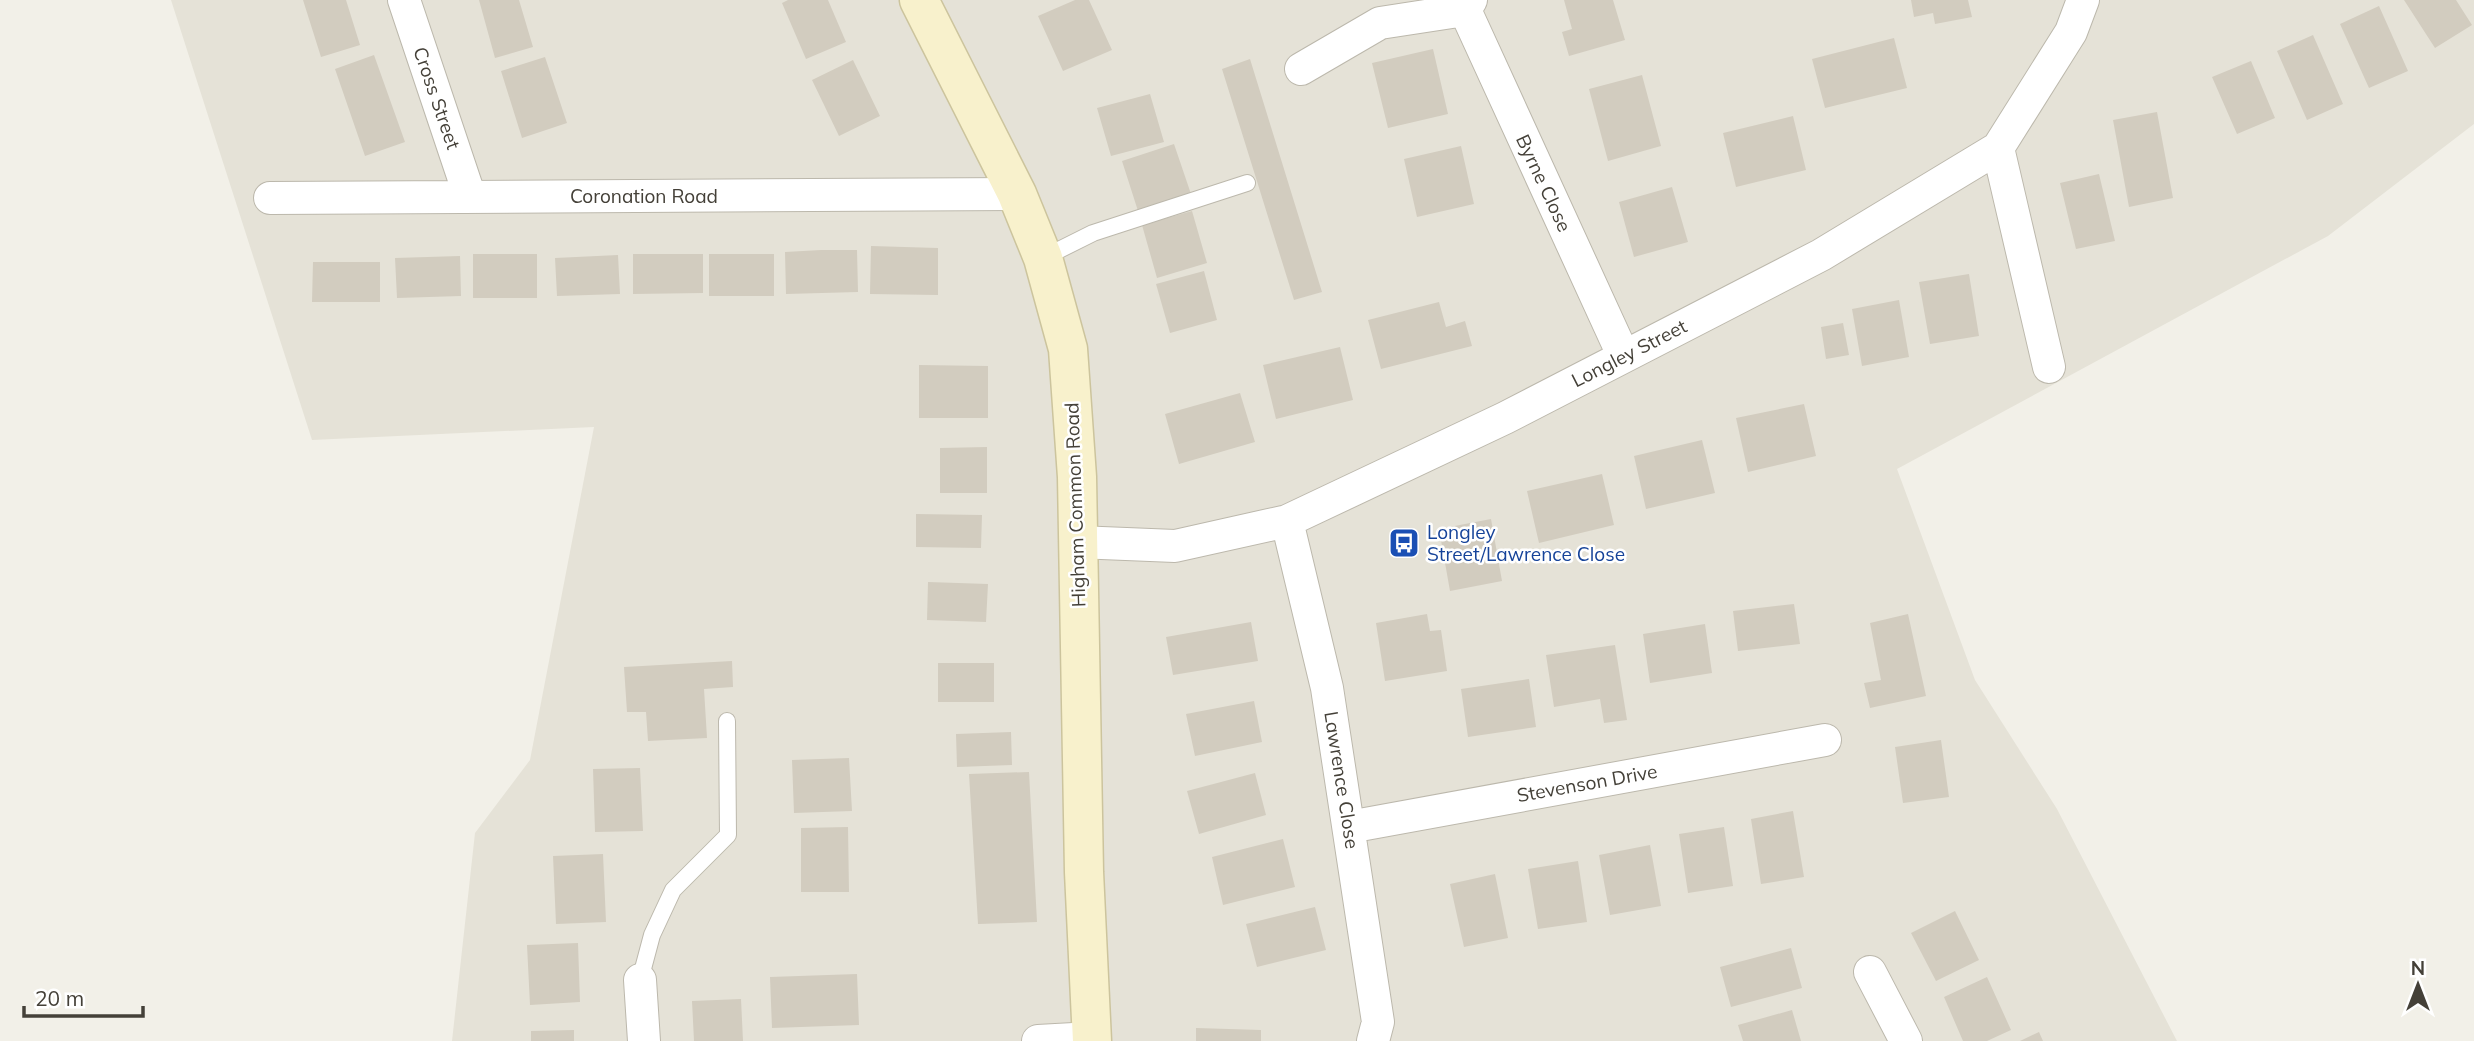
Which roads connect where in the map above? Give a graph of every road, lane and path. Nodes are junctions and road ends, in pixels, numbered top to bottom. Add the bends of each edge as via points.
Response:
1 (404, 0) edge
2 (919, 0) edge
3 (2083, 0) edge
4 (1468, 5) edge
5 (1301, 69) dead end
6 (1998, 148) junction
7 (1247, 183) dead end
8 (1017, 194) junction
9 (470, 197) junction
10 (270, 198) dead end
11 (1043, 258) junction
12 (1623, 355) junction
13 (2049, 367) dead end
14 (1287, 521) junction
15 (1077, 542) junction
16 (727, 721) dead end
17 (1825, 740) dead end
18 (1349, 827) junction
19 (1870, 972) dead end
20 (640, 980) joint
21 (1092, 1040) edge
22 (644, 1041) edge
23 (1038, 1041) edge
24 (1373, 1041) edge
25 (1906, 1041) edge

1 - 9 street, Cross Street
2 - 8 street, Higham Common Road
3 - 6 street, Longley Street via 2071,32
4 - 5 street, Byrne Close via 1380,23
4 - 12 street, Byrne Close
6 - 12 street, Longley Street via 1821,255
6 - 13 street
7 - 11 lane via 1093,233
8 - 9 street, Coronation Road
8 - 11 street, Higham Common Road
9 - 10 street, Coronation Road
11 - 15 street, Higham Common Road via 1068,349
12 - 14 street, Longley Street via 1505,418
14 - 15 street, Longley Street via 1175,546
14 - 18 street, Lawrence Close via 1327,688
15 - 21 street, Higham Common Road
16 - 20 lane via 728,835 673,890 652,935
17 - 18 street, Stevenson Drive
18 - 24 street, Lawrence Close via 1378,1022
19 - 25 street
20 - 22 street
21 - 23 street

